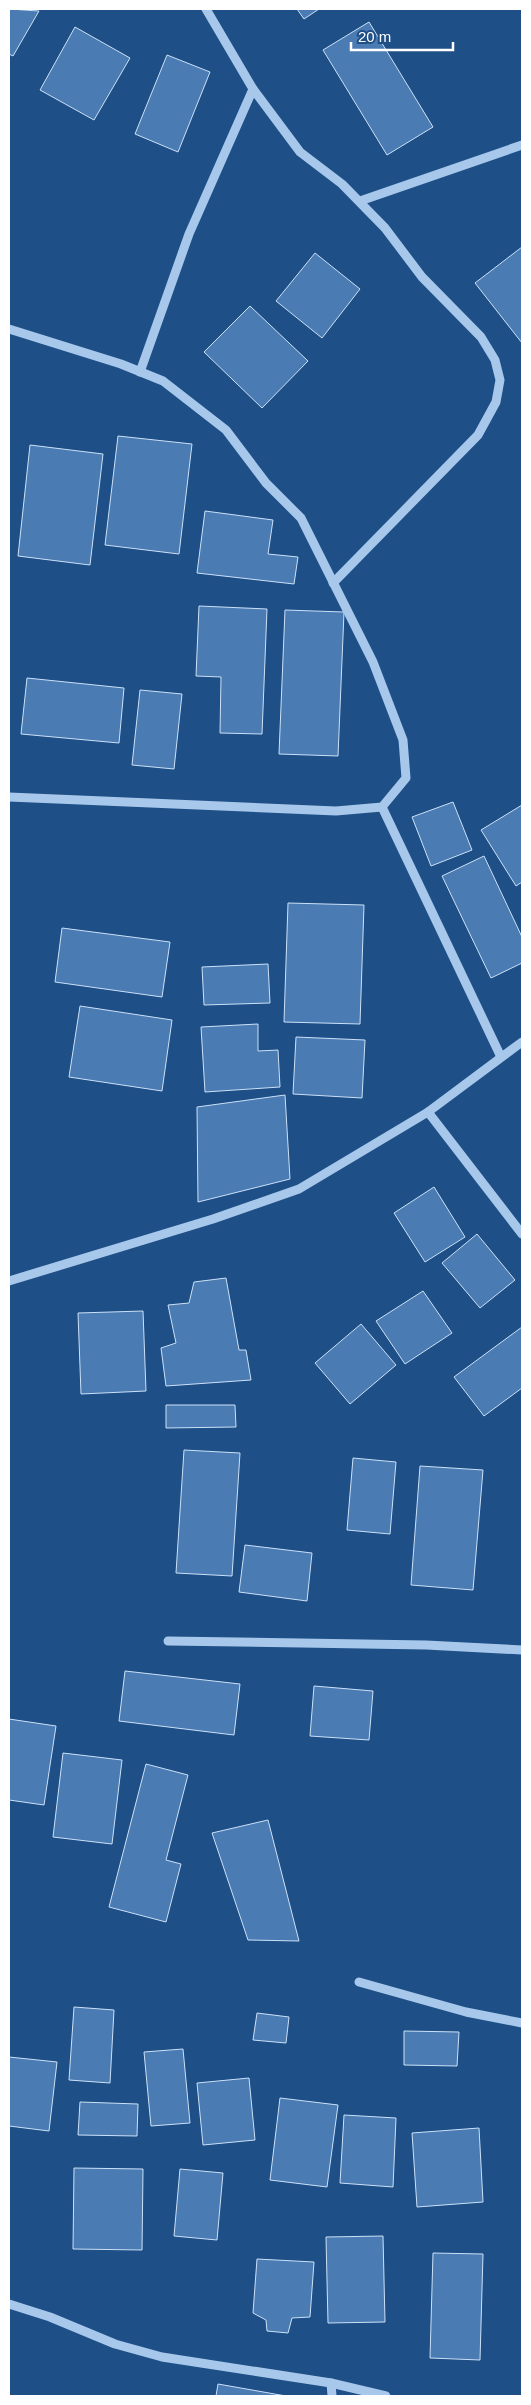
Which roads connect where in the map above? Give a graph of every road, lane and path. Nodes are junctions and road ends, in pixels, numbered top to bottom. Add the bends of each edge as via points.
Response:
1 (206, 9) edge
2 (253, 89) junction
3 (522, 145) edge
4 (360, 201) junction
5 (9, 329) edge
6 (140, 372) junction
7 (333, 583) junction
8 (9, 797) edge
9 (382, 808) junction
10 (522, 1042) edge
11 (501, 1057) junction
12 (428, 1112) junction
13 (522, 1234) edge
14 (9, 1281) edge
15 (168, 1640) dead end
16 (522, 1650) edge
17 (359, 1982) dead end
18 (522, 2023) edge
19 (9, 2304) edge
20 (331, 2383) junction
21 (332, 2396) edge
22 (386, 2396) edge

1 - 2 street
2 - 4 street via 300,152
2 - 6 street via 189,234
3 - 4 street
4 - 7 street via 422,277 481,337 495,360 500,380 496,402 478,435
5 - 6 street
6 - 7 street via 163,381 226,430 266,483 301,518
7 - 9 street via 373,662 403,740 406,778
8 - 9 street via 336,810
9 - 11 street
10 - 11 street
11 - 12 street
12 - 13 street
12 - 14 street via 298,1189
15 - 16 street
17 - 18 street via 466,2012
19 - 20 street via 162,2358
20 - 21 street
20 - 22 street

